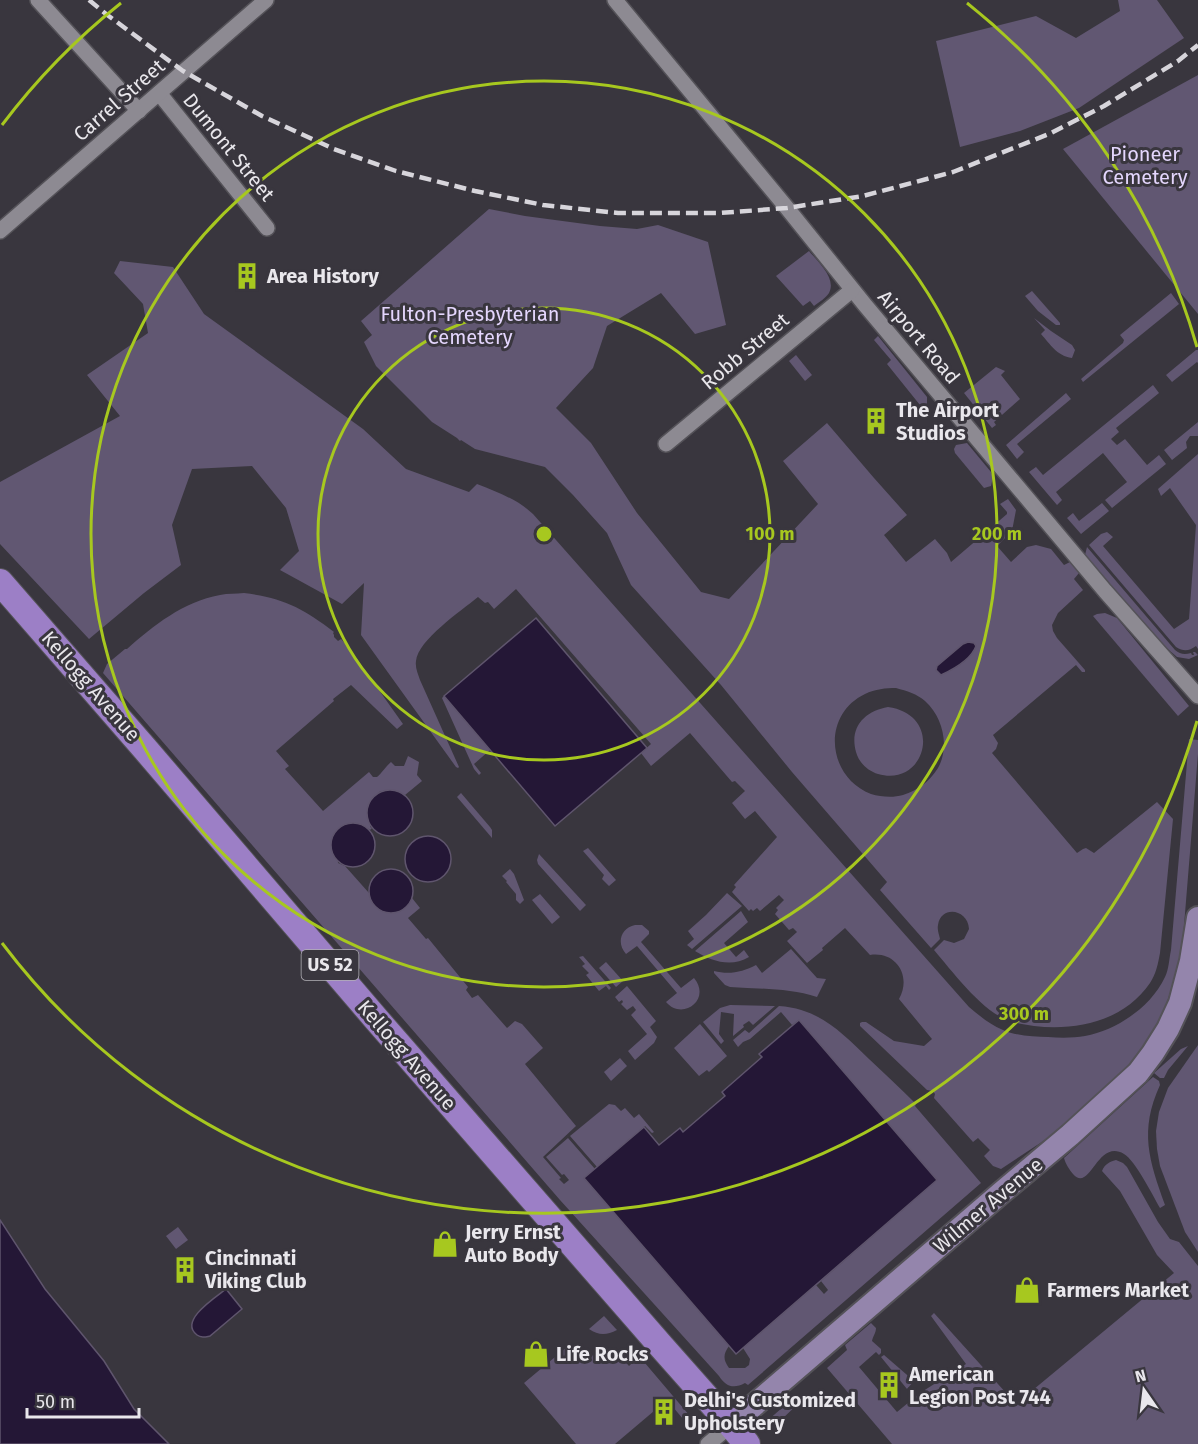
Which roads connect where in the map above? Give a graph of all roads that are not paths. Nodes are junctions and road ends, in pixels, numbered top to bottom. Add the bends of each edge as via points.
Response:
1 (38, 0) edge
2 (266, 0) edge
3 (615, 0) edge
4 (159, 93) junction
5 (139, 111) junction
6 (267, 228) dead end
7 (0, 231) edge
8 (852, 290) junction
9 (666, 444) dead end
10 (0, 582) edge
11 (1198, 696) edge
12 (1198, 918) edge
13 (739, 1434) edge
14 (708, 1444) edge

1 - 5 street
2 - 4 street, Carrel Street
3 - 8 street, Airport Road
4 - 5 street, Carrel Street
4 - 6 street, Dumont Street
5 - 7 street, Carrel Street
8 - 9 street, Robb Street
8 - 11 street, Airport Road
10 - 13 main road, Kellogg Avenue / US 52
12 - 13 street, Wilmer Avenue via 1180,1003 1163,1037 1138,1072
13 - 14 street, Wilmer Avenue

